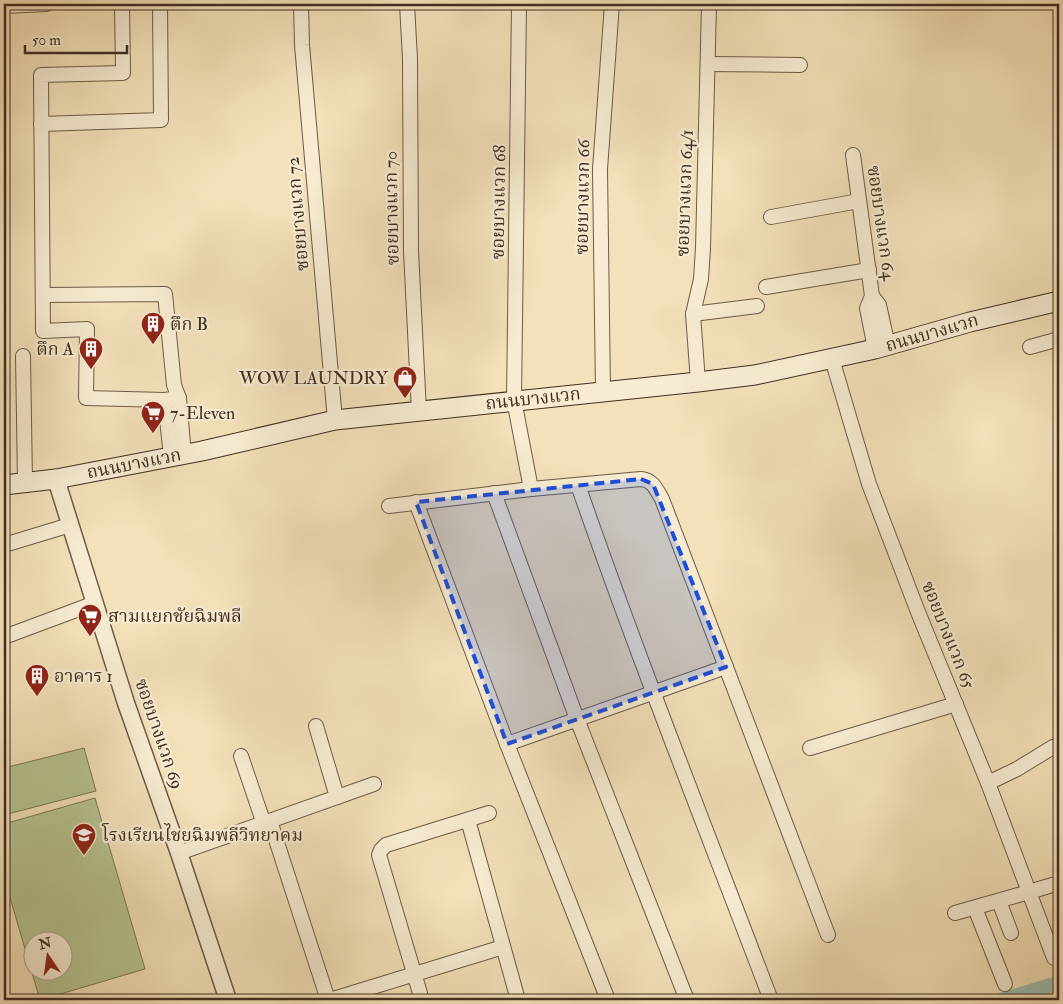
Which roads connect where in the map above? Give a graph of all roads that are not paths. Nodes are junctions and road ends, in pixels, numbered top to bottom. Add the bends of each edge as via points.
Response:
1 (46, 4) edge
2 (122, 4) edge
3 (160, 4) edge
4 (302, 4) edge
5 (407, 4) edge
6 (519, 4) edge
7 (612, 4) edge
8 (709, 4) edge
9 (23, 5) edge
10 (4, 6) edge
11 (708, 64) junction
12 (800, 65) dead end
13 (41, 124) junction
14 (853, 155) dead end
15 (859, 201) junction
16 (771, 217) dead end
17 (868, 270) junction
18 (766, 287) dead end
19 (44, 295) junction
20 (1059, 301) edge
21 (757, 306) dead end
22 (693, 314) junction
23 (1059, 339) edge
24 (1030, 347) dead end
25 (881, 348) junction
26 (23, 356) dead end
27 (832, 359) junction
28 (698, 382) junction
29 (602, 391) junction
30 (172, 399) junction
31 (514, 400) junction
32 (419, 412) junction
33 (335, 420) junction
34 (177, 456) junction
35 (56, 479) junction
36 (25, 482) junction
37 (4, 485) edge
38 (578, 485) junction
39 (531, 489) junction
40 (494, 493) junction
41 (416, 502) junction
42 (389, 506) dead end
43 (70, 525) junction
44 (4, 545) edge
45 (95, 603) junction
46 (4, 637) edge
47 (726, 667) junction
48 (652, 692) junction
49 (956, 704) junction
50 (577, 719) junction
51 (316, 726) dead end
52 (507, 744) junction
53 (1053, 747) dead end
54 (810, 748) dead end
55 (241, 756) dead end
56 (988, 783) junction
57 (374, 784) dead end
58 (337, 797) junction
59 (489, 813) dead end
60 (468, 820) junction
61 (267, 822) junction
62 (179, 853) junction
63 (1059, 883) edge
64 (1029, 892) junction
65 (999, 901) junction
66 (975, 908) junction
67 (955, 913) dead end
68 (1011, 933) dead end
69 (828, 935) dead end
70 (504, 947) junction
71 (1054, 958) dead end
72 (414, 973) junction
73 (1005, 984) dead end
74 (228, 1000) edge
75 (329, 1000) edge
76 (422, 1000) edge
77 (518, 1000) edge
78 (608, 1000) edge
79 (687, 1000) edge
80 (771, 1000) edge

1 - 9 street
2 - 13 street via 123,74 42,74
3 - 13 street via 161,120
4 - 33 street, ซอยบางแวก 72 via 302,45
5 - 32 street, ซอยบางแวก 70 via 411,251
6 - 31 street, ซอยบางแวก 68
7 - 29 street, ซอยบางแวก 66 via 600,169
8 - 11 street, ซอยบางแวก 64/1
9 - 10 street
11 - 12 street
11 - 22 street, ซอยบางแวก 64/1 via 703,248 701,279
13 - 19 street
14 - 15 street, ซอยบางแวก 64
15 - 16 street
15 - 17 street, ซอยบางแวก 64
17 - 18 street
17 - 25 street, ซอยบางแวก 64 via 872,296 867,308
19 - 30 street via 165,294 174,385
19 - 30 street via 43,331 87,330 86,398
20 - 25 main road, ถนนบางแวก
21 - 22 street
22 - 28 street, ซอยบางแวก 64/1
23 - 24 street
25 - 27 main road, ถนนบางแวก
26 - 36 street
27 - 28 main road, ถนนบางแวก via 755,375
27 - 49 street, ซอยบางแวก 65 via 869,484
28 - 29 main road, ถนนบางแวก
29 - 31 main road, ถนนบางแวก
30 - 34 street
31 - 32 main road, ถนนบางแวก
31 - 39 street, ซอยบางแวก 68
32 - 33 main road, ถนนบางแวก
33 - 34 main road, ถนนบางแวก
34 - 35 main road, ถนนบางแวก
35 - 36 main road, ถนนบางแวก
35 - 43 street, ซอยบางแวก 69
36 - 37 main road, ถนนบางแวก
38 - 39 street
38 - 47 street via 641,479 653,484 662,499
38 - 48 street
39 - 40 street
40 - 41 street
40 - 50 street
41 - 42 street
41 - 52 street
43 - 44 street
43 - 45 street, ซอยบางแวก 69
45 - 46 street
45 - 62 street, ซอยบางแวก 69
47 - 48 street
47 - 69 street
48 - 50 street
48 - 80 street
49 - 54 street
49 - 56 street, ซอยบางแวก 65
50 - 52 street
50 - 79 street
51 - 58 street
52 - 78 street
53 - 56 street
55 - 61 street
56 - 64 street, ซอยบางแวก 65
57 - 58 street
58 - 61 street
59 - 60 street
60 - 70 street
60 - 72 street via 386,845 379,855
61 - 62 street
61 - 75 street
62 - 74 street, ซอยบางแวก 69
63 - 64 street
64 - 65 street
64 - 71 street, ซอยบางแวก 65
65 - 66 street
65 - 68 street
66 - 67 street
66 - 73 street
70 - 72 street
70 - 77 street
72 - 75 street
72 - 76 street

